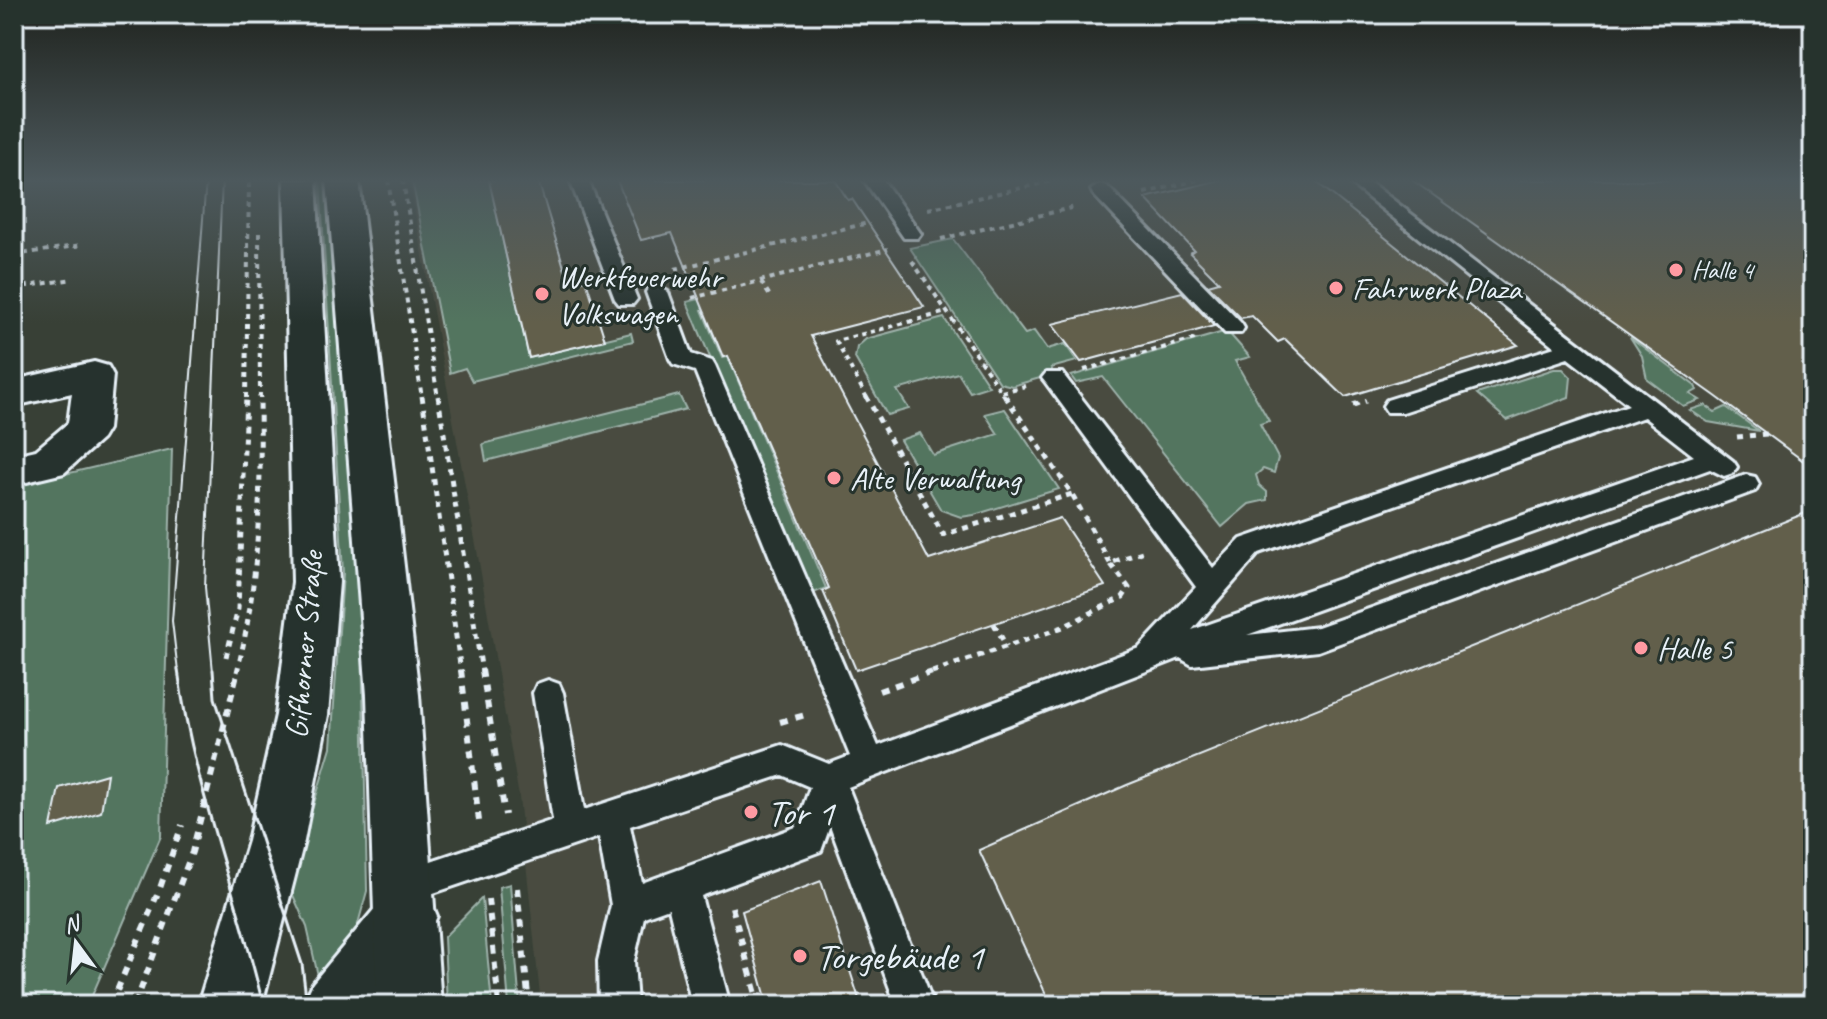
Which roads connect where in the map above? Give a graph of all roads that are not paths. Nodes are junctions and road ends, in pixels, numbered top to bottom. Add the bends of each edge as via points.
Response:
1 (302, 228) edge
2 (348, 228) edge
3 (598, 228) edge
4 (906, 228) edge
5 (1133, 228) edge
6 (1416, 228) edge
7 (911, 234) dead end
8 (623, 291) road end
9 (657, 292) dead end
10 (1233, 328) road end
11 (1571, 349) junction
12 (1054, 378) road end
13 (14, 393) edge
14 (1395, 406) dead end
15 (1646, 408) junction
16 (1713, 459) junction
17 (14, 470) edge
18 (1212, 588) junction
19 (1149, 657) junction
20 (548, 693) dead end
21 (869, 763) junction
22 (829, 779) junction
23 (612, 817) junction
24 (571, 831) junction
25 (681, 886) junction
26 (407, 900) junction
27 (629, 905) junction
28 (230, 1005) edge
29 (335, 1005) edge
30 (409, 1005) edge
31 (618, 1005) edge
32 (711, 1005) edge
33 (915, 1005) edge

1 - 28 main road, Gifhorner Straße via 316,582 302,715 282,813
2 - 26 main road
3 - 8 lane
4 - 7 lane
5 - 10 lane
6 - 11 lane
9 - 21 lane via 681,359 704,366
11 - 14 lane
11 - 15 lane
12 - 18 lane
13 - 17 main road via 94,375 88,429 49,462
15 - 16 lane
15 - 18 lane via 1250,546
16 - 19 lane
16 - 19 lane via 1746,484 1318,639
18 - 19 lane
19 - 21 lane
20 - 24 lane
21 - 22 lane
22 - 23 lane via 782,760
22 - 25 lane via 809,839
22 - 33 lane
23 - 24 lane
23 - 27 lane
24 - 26 lane via 497,856
25 - 27 lane
25 - 32 lane
26 - 29 main road
26 - 30 main road
27 - 31 lane via 616,961

